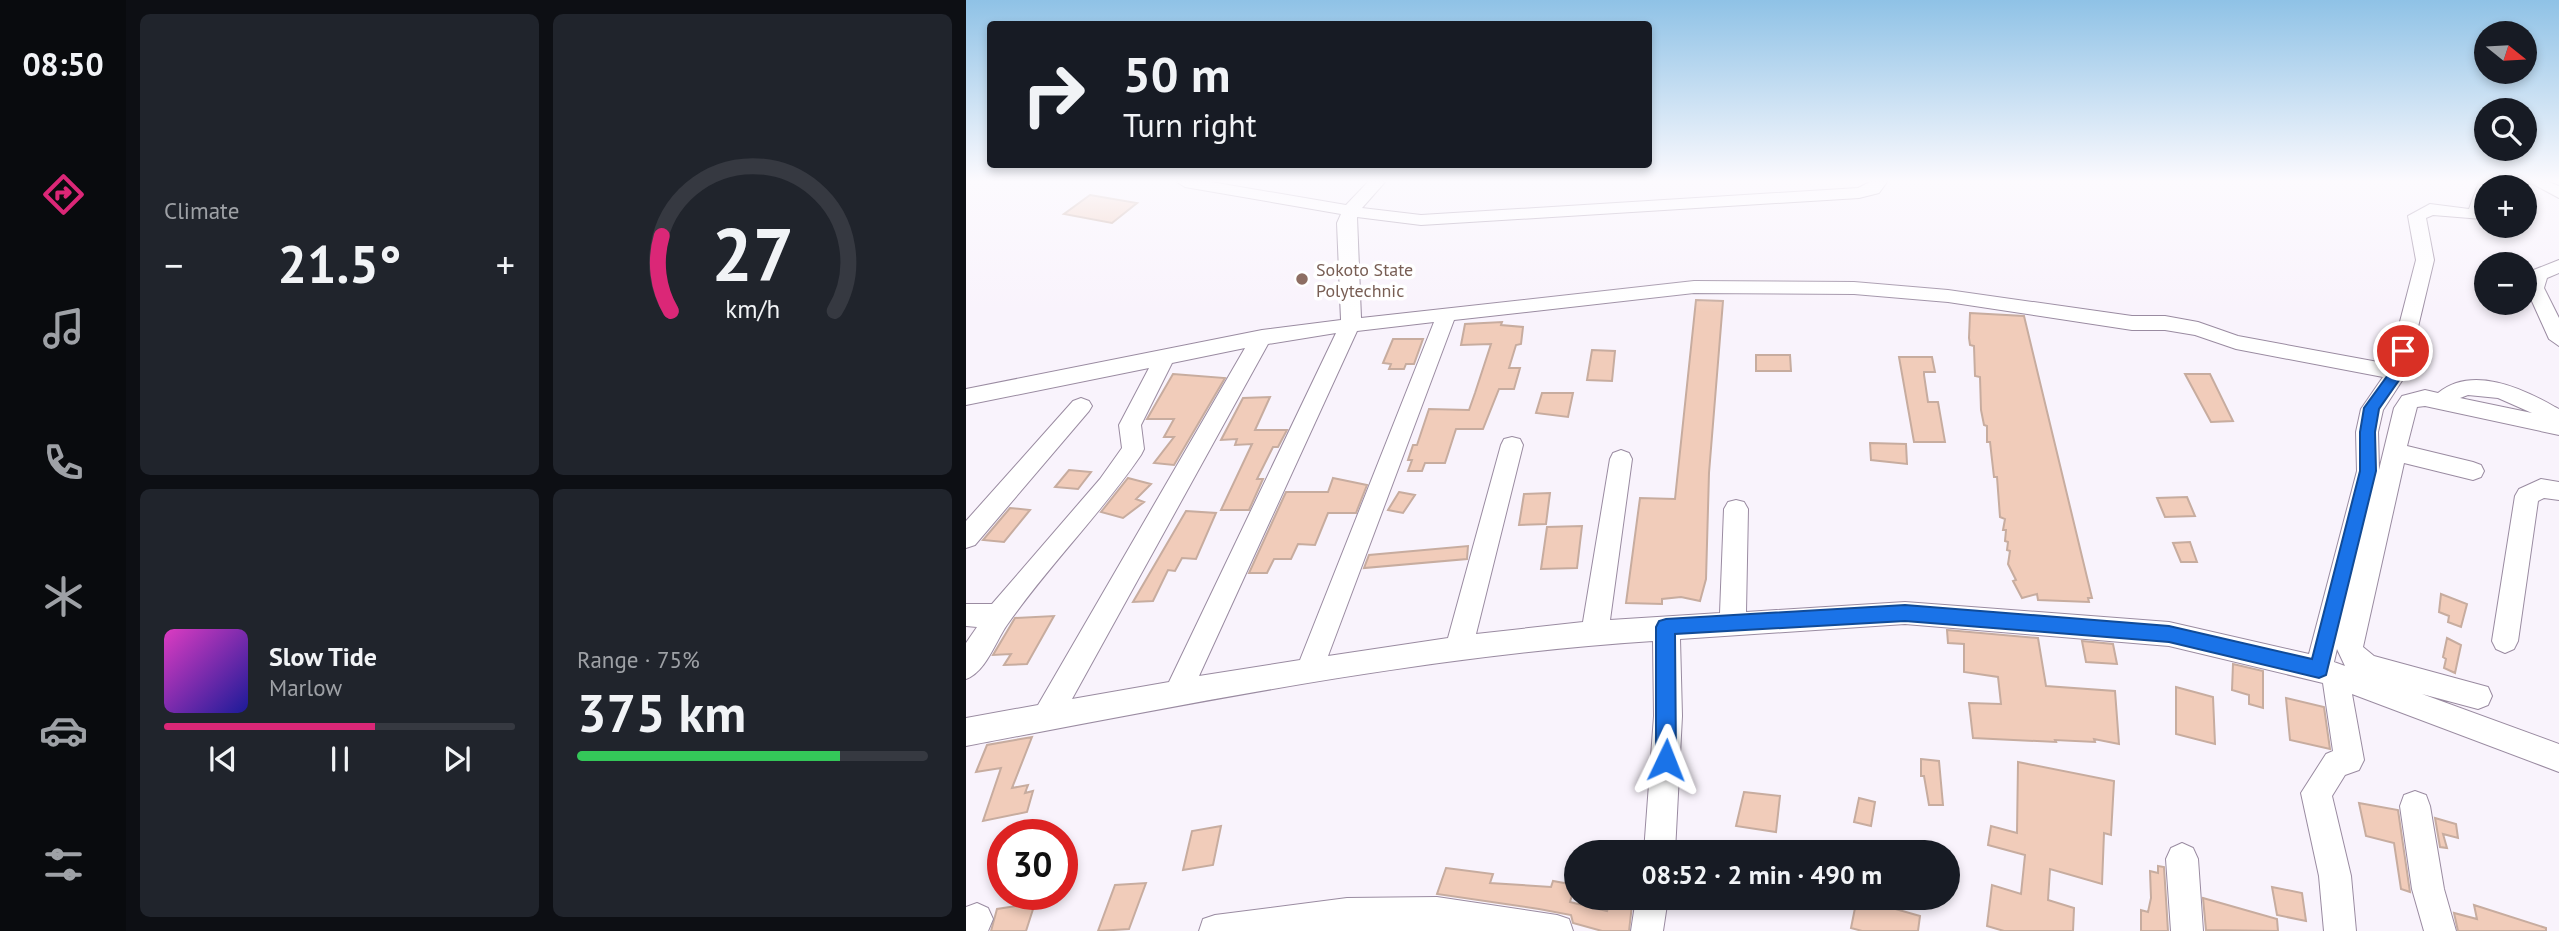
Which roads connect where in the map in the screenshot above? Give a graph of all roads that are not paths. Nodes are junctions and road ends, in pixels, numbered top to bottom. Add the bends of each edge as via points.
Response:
1 (1346, 225) edge
2 (2419, 225) edge
3 (2559, 266) edge
4 (1447, 314) junction
5 (1351, 323) junction
6 (1262, 337) junction
7 (2559, 339) edge
8 (1165, 356) junction
9 (2397, 373) junction
10 (966, 397) edge
11 (2441, 402) junction
12 (1082, 406) dead end
13 (2559, 420) edge
14 (2559, 427) edge
15 (1512, 445) dead end
16 (2395, 452) junction
17 (1621, 459) dead end
18 (2473, 471) dead end
19 (2559, 491) edge
20 (1736, 509) dead end
21 (966, 538) edge
22 (966, 615) edge
23 (998, 616) junction
24 (1733, 622) junction
25 (1666, 627) junction
26 (1595, 632) junction
27 (2505, 641) dead end
28 (1460, 648) junction
29 (966, 667) edge
30 (1309, 671) junction
31 (2327, 672) junction
32 (1177, 694) junction
33 (2478, 696) dead end
34 (1048, 715) junction
35 (966, 732) edge
36 (2559, 758) edge
37 (2415, 806) dead end
38 (1661, 840) edge
39 (2182, 859) dead end
40 (1650, 910) edge
41 (1352, 922) edge
42 (1540, 930) edge
43 (1215, 931) edge
44 (1647, 931) edge
45 (2187, 931) edge
46 (2340, 931) edge
47 (2440, 931) edge

1 - 5 street
2 - 9 street via 2425,260
3 - 7 street via 2538,275 2535,288
4 - 5 street
4 - 9 street via 1694,287 1854,288 1948,296 2132,323 2165,323 2236,342
4 - 30 street
5 - 6 street
5 - 32 street
6 - 8 street
6 - 34 street
8 - 10 street
8 - 23 street via 1130,425 1133,449
9 - 31 street via 2372,408 2368,471
11 - 13 street via 2459,390 2489,388 2525,399
11 - 14 street
11 - 16 street via 2419,398 2407,404
12 - 21 street
15 - 28 street
16 - 18 street
16 - 33 street via 2352,653 2374,670
17 - 26 street
19 - 27 street via 2541,488 2527,496
20 - 24 street
22 - 23 street
23 - 29 street
24 - 25 street
24 - 31 street via 1905,613 2169,634
25 - 26 street
25 - 38 street via 1668,716
26 - 28 street
28 - 30 street
30 - 32 street
31 - 36 street
31 - 46 street via 2349,760 2336,764 2316,793 2335,876
32 - 34 street
34 - 35 street
37 - 47 street via 2428,889
39 - 45 street
40 - 44 street
41 - 42 street via 1437,913
41 - 43 street via 1232,926

